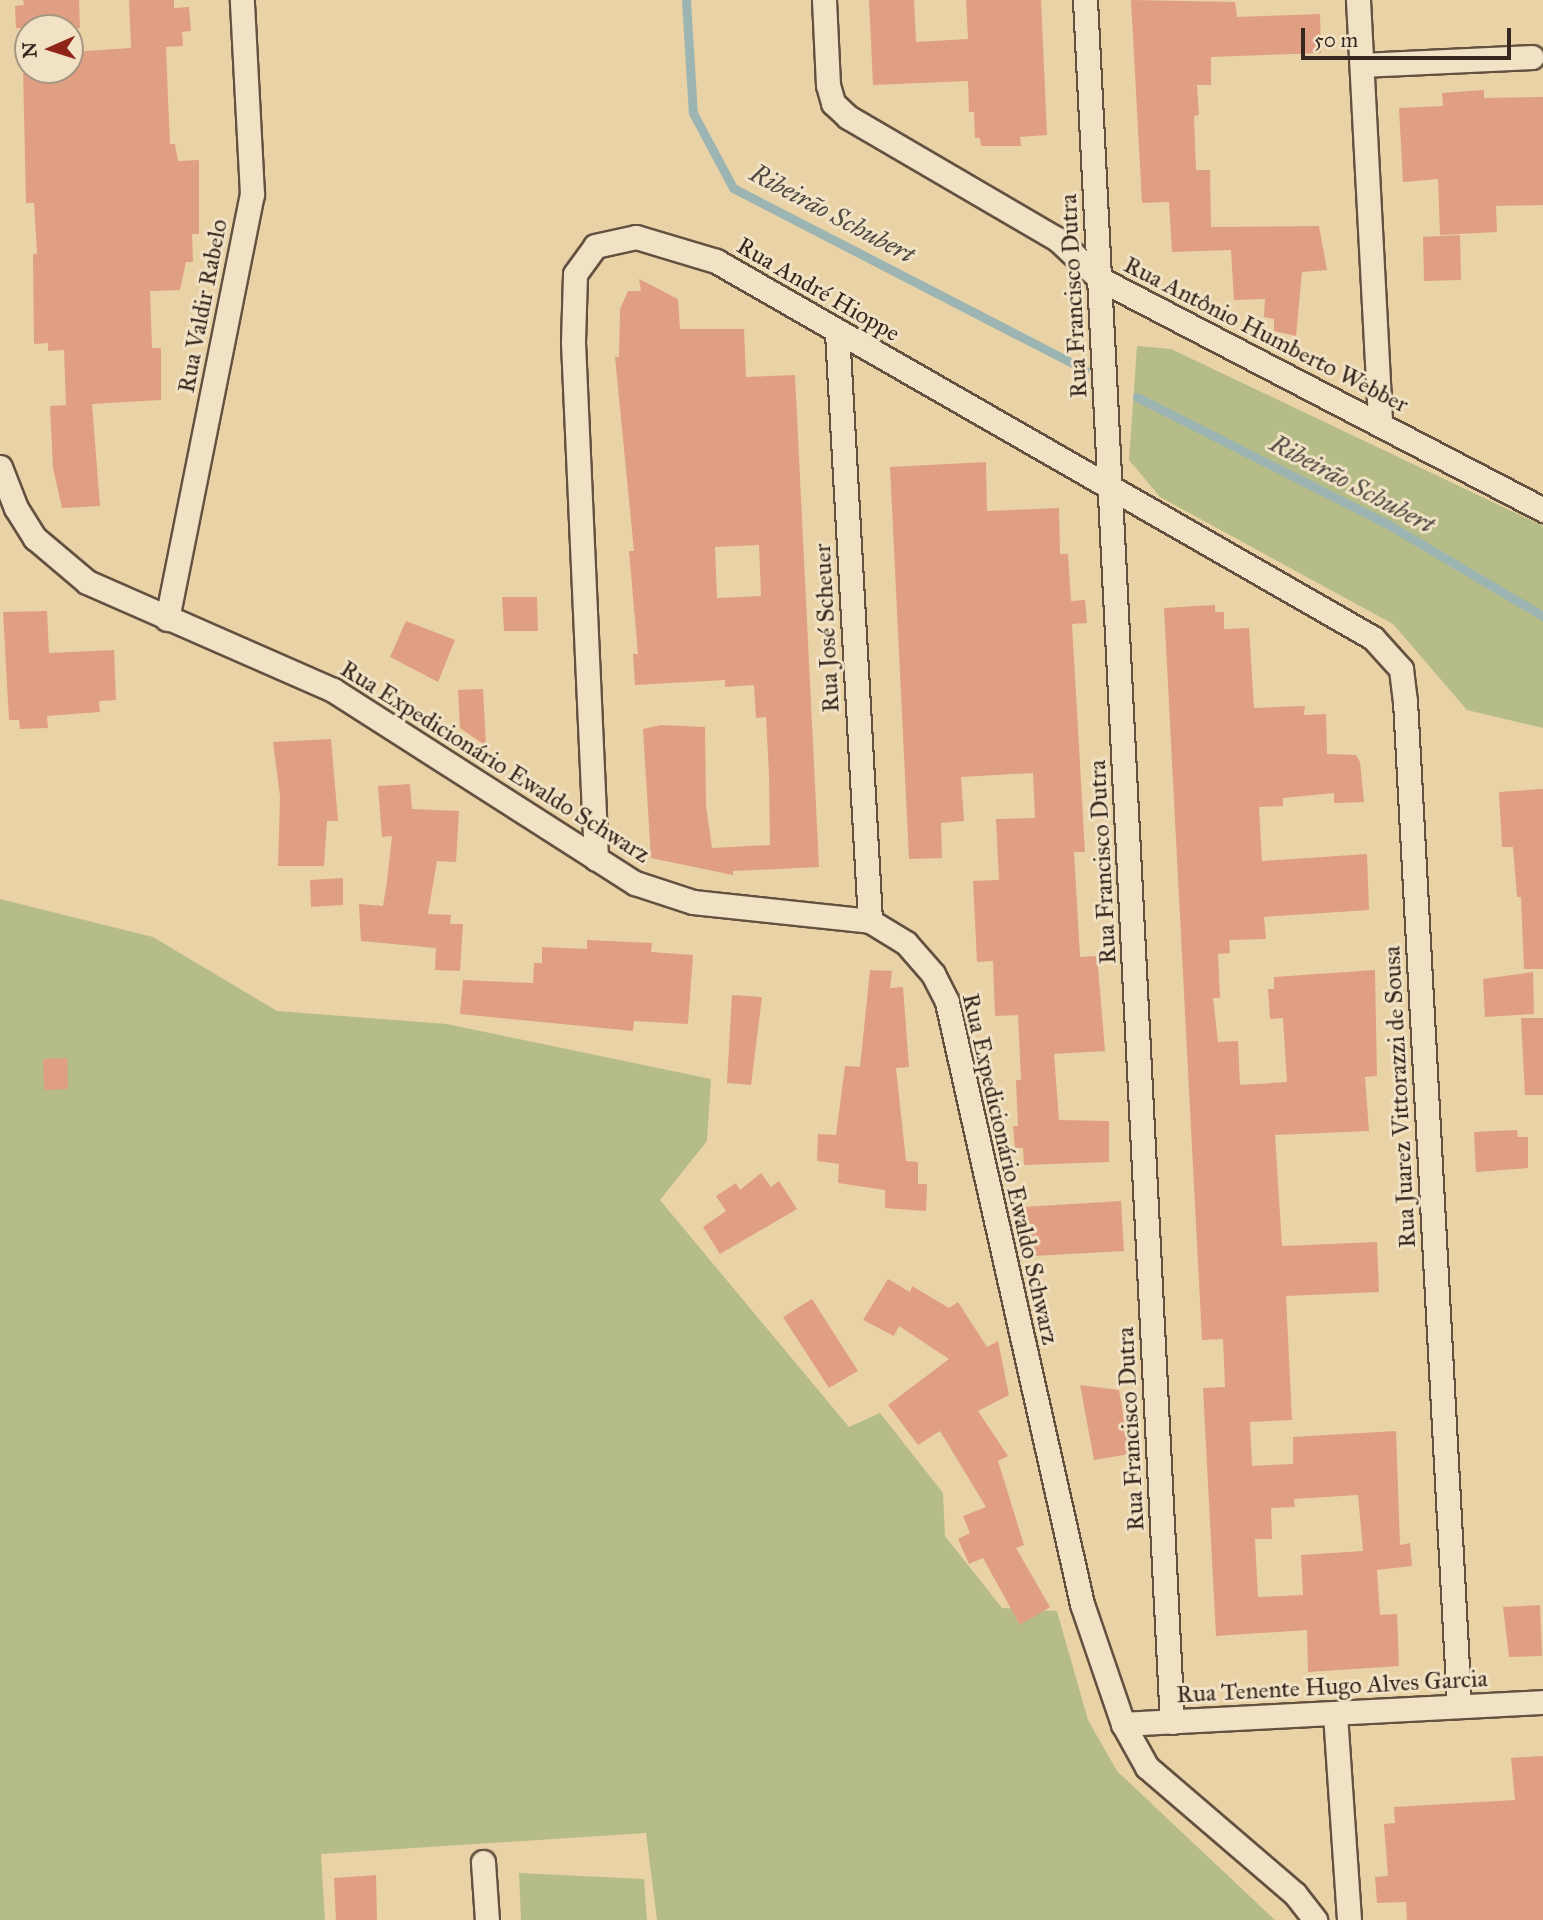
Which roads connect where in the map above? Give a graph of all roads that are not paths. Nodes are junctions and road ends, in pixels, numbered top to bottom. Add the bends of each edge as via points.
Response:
1 (242, 0) edge
2 (824, 0) edge
3 (1085, 0) edge
4 (1358, 0) edge
5 (1532, 57) dead end
6 (1362, 65) junction
7 (1100, 279) junction
8 (837, 332) junction
9 (1380, 422) junction
10 (0, 467) edge
11 (1111, 488) junction
12 (1543, 510) edge
13 (1250, 567) joint
14 (167, 619) junction
15 (596, 859) junction
16 (870, 921) junction
17 (1543, 1702) edge
18 (1459, 1706) junction
19 (1335, 1714) junction
20 (1172, 1722) junction
21 (1123, 1724) junction
22 (483, 1861) dead end
23 (487, 1920) edge
24 (1315, 1920) edge
25 (1349, 1920) edge

1 - 14 street, Rua Valdir Rabelo via 252,194
2 - 7 street, Rua Antônio Humberto Webber via 833,103 848,117 1057,239
3 - 7 street, Rua Francisco Dutra
4 - 6 street
5 - 6 street
6 - 9 street
7 - 9 street, Rua Antônio Humberto Webber
7 - 11 street, Rua Francisco Dutra
8 - 11 street, Rua André Hioppe
8 - 15 street, Rua André Hioppe via 780,294 716,261 636,237 595,246 575,274 573,342
8 - 16 street, Rua José Scheuer
9 - 12 street, Rua Antônio Humberto Webber
10 - 14 street, Rua Expedicionário Ewaldo Schwarz via 16,508 58,561 97,587
11 - 13 street, Rua André Hioppe
11 - 20 street, Rua Francisco Dutra
13 - 18 street, Rua Juarez Vittorazzi de Sousa via 1373,638 1401,669
14 - 15 street, Rua Expedicionário Ewaldo Schwarz via 332,690
15 - 16 street, Rua Expedicionário Ewaldo Schwarz via 635,883 693,902
16 - 21 street, Rua Expedicionário Ewaldo Schwarz via 906,943 933,974 947,1002 1082,1604
17 - 18 street, Rua Tenente Hugo Alves Garcia
18 - 19 street, Rua Tenente Hugo Alves Garcia
19 - 20 street, Rua Tenente Hugo Alves Garcia
19 - 25 street
20 - 21 street, Rua Tenente Hugo Alves Garcia
21 - 24 street, Rua Expedicionário Ewaldo Schwarz via 1147,1767 1295,1894
22 - 23 street

